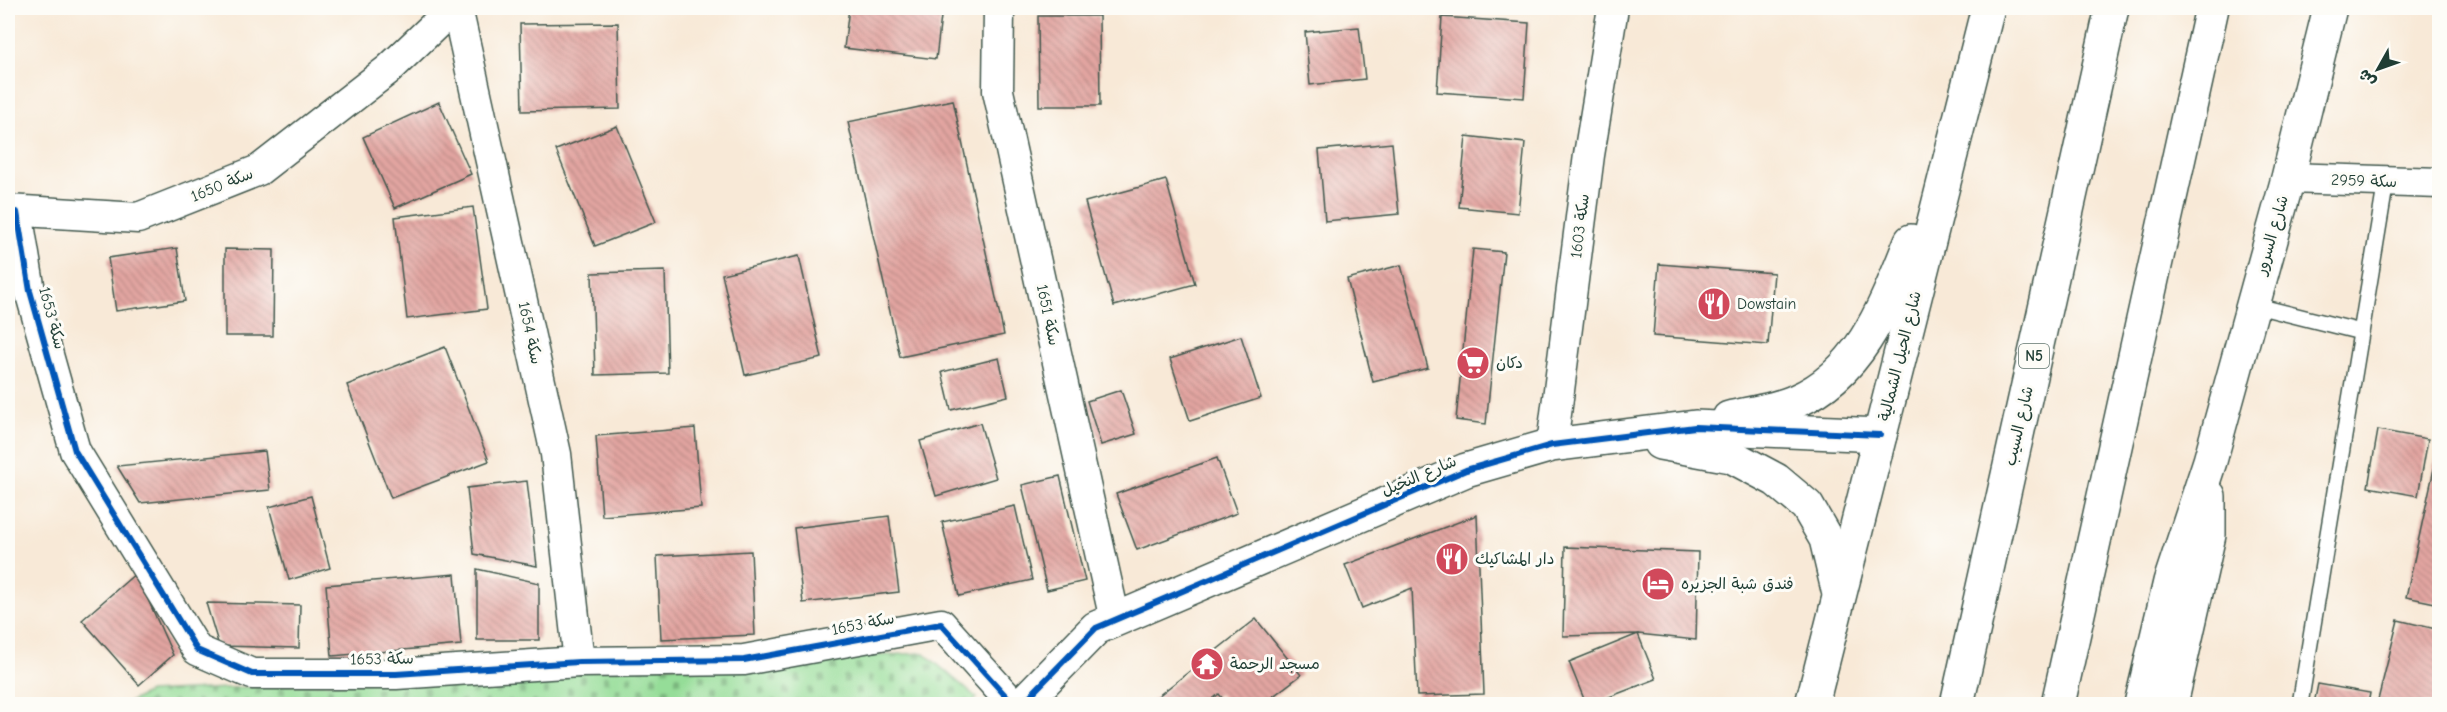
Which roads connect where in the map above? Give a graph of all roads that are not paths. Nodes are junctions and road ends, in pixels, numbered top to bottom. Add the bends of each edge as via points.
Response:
1 (455, 8) edge
2 (999, 8) edge
3 (1613, 8) edge
4 (1988, 8) edge
5 (2112, 8) edge
6 (2212, 8) edge
7 (2330, 8) edge
8 (1958, 125) junction
9 (2288, 178) junction
10 (2386, 182) junction
11 (2439, 183) edge
12 (12, 211) edge
13 (2253, 305) junction
14 (2361, 332) junction
15 (1695, 427) junction
16 (1880, 435) junction
17 (1622, 436) junction
18 (1552, 445) junction
19 (2210, 461) junction
20 (1839, 597) junction
21 (1115, 620) junction
22 (579, 662) junction
23 (1013, 705) edge
24 (1022, 705) edge
25 (1812, 705) edge
26 (1956, 705) edge
27 (2058, 705) edge
28 (2140, 705) edge
29 (2171, 705) edge
30 (2300, 705) edge

1 - 12 street, سكة 1650 via 389,69 259,170 138,218
1 - 22 street, سكة 1654 via 556,454
2 - 21 street, سكة 1651 via 998,91
3 - 18 street, سكة 1603 via 1589,155
4 - 8 main road, شارع الحيل الشمالية
5 - 26 main road, شارع السيب / N5
6 - 27 main road
7 - 9 main road, شارع السرور
8 - 15 main road via 1881,317 1855,355 1828,382 1796,401
8 - 16 main road, شارع الحيل الشمالية
9 - 10 street, سكة 2959
9 - 13 main road, شارع السرور
10 - 11 street, سكة 2959
10 - 14 lane
12 - 22 street, سكة 1653 via 75,451 197,650 252,674 396,674
13 - 14 lane
13 - 19 main road, شارع السرور
14 - 30 lane
15 - 16 main road, شارع النخيل
15 - 17 main road, شارع النخيل
16 - 20 main road, شارع الحيل الشمالية
17 - 18 main road, شارع النخيل
17 - 20 main road via 1731,456 1776,480 1807,506 1826,539
18 - 21 main road, شارع النخيل via 1466,470
19 - 28 main road, شارع السرور via 2170,582
19 - 29 main road, شارع السرور via 2209,535
20 - 25 main road, شارع الحيل الشمالية
21 - 24 main road, شارع النخيل via 1096,628
22 - 23 street, سكة 1653 via 744,660 941,624

